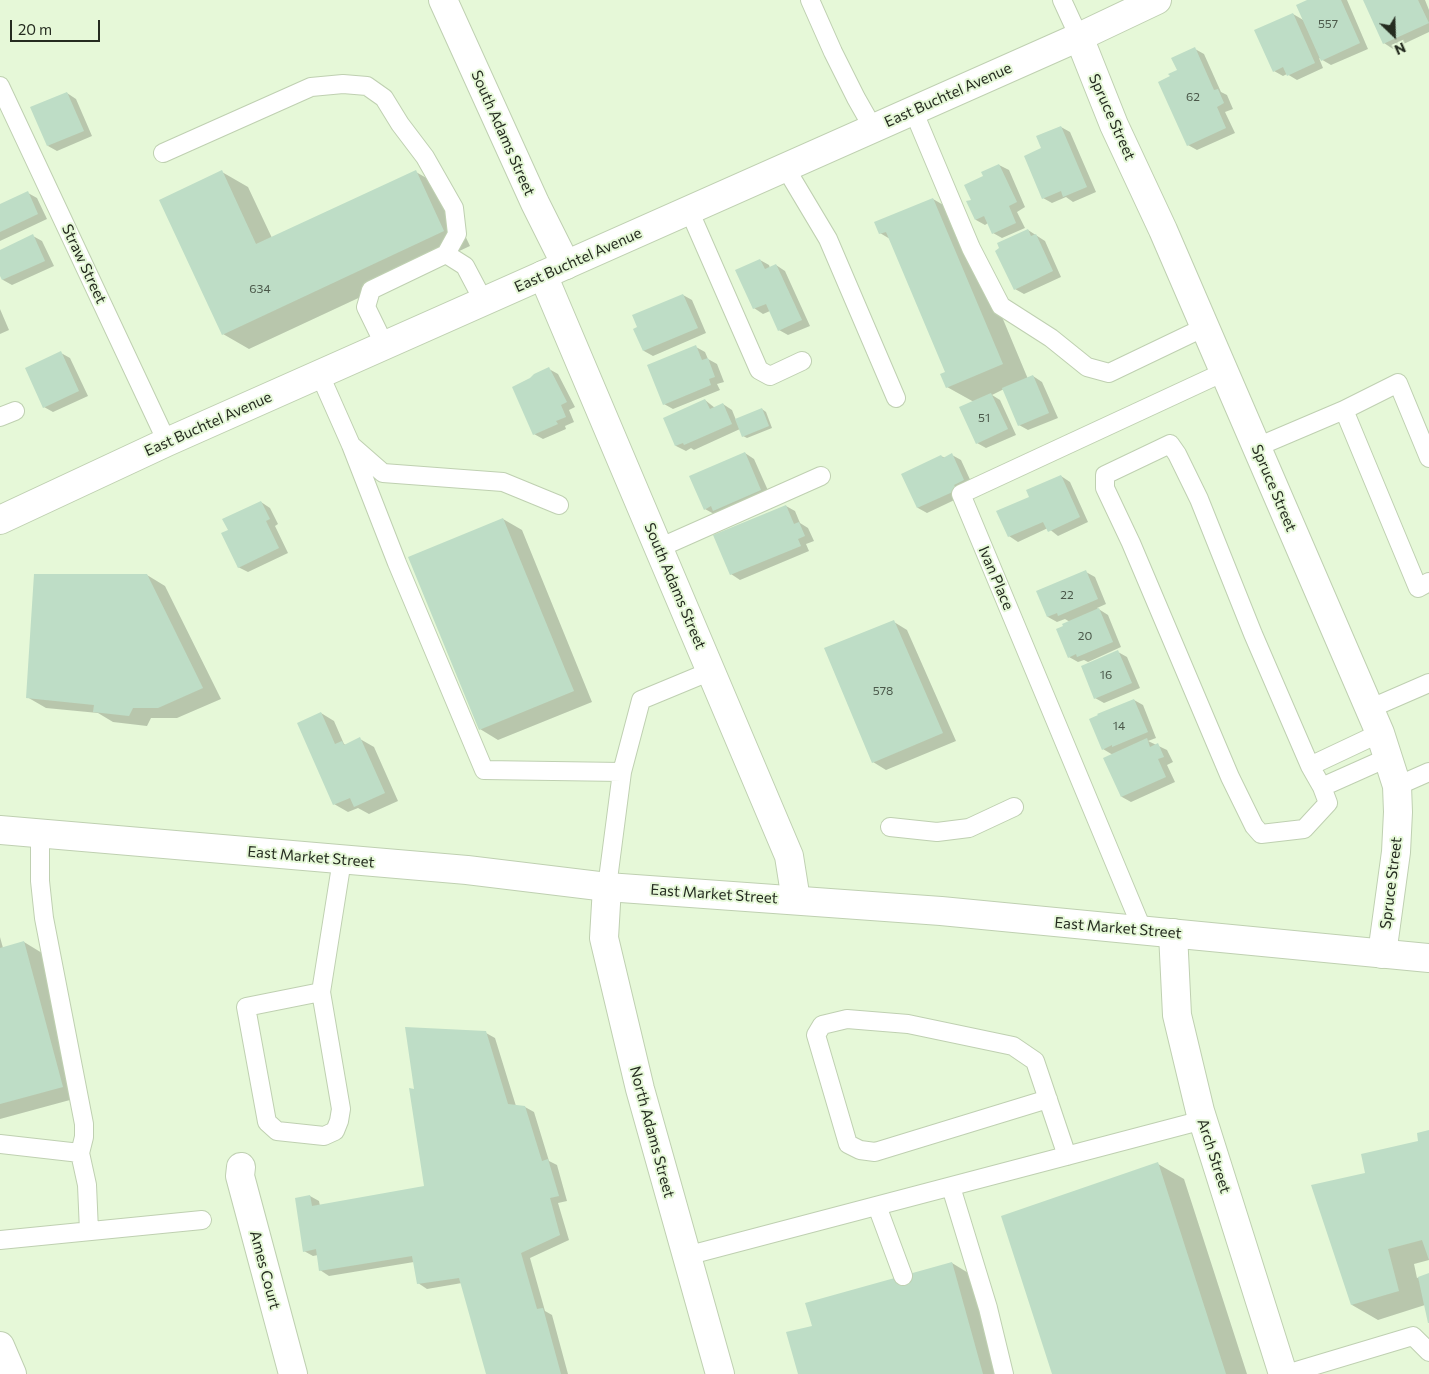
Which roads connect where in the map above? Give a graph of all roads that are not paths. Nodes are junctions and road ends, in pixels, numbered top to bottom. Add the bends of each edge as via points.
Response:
1 (443, 0) edge
2 (810, 0) edge
3 (1062, 0) edge
4 (1157, 0) edge
5 (1079, 37) junction
6 (0, 86) edge
7 (913, 110) junction
8 (874, 128) junction
9 (163, 153) dead end
10 (785, 168) junction
11 (689, 210) junction
12 (446, 254) junction
13 (554, 270) junction
14 (484, 302) junction
15 (1205, 327) junction
16 (385, 346) junction
17 (802, 361) dead end
18 (1224, 372) junction
19 (320, 375) junction
20 (896, 398) dead end
21 (1344, 410) junction
22 (167, 442) junction
23 (351, 445) junction
24 (1257, 447) junction
25 (1429, 458) edge
26 (821, 476) dead end
27 (559, 505) dead end
28 (0, 520) edge
29 (658, 548) junction
30 (1429, 582) edge
31 (706, 660) junction
32 (1429, 683) edge
33 (1379, 733) junction
34 (1310, 766) junction
35 (622, 772) junction
36 (1429, 772) edge
37 (1397, 786) junction
38 (1322, 787) junction
39 (1014, 807) dead end
40 (890, 827) dead end
41 (0, 830) edge
42 (40, 833) junction
43 (342, 860) junction
44 (607, 887) junction
45 (796, 900) junction
46 (1143, 930) junction
47 (1173, 933) junction
48 (1382, 954) junction
49 (1429, 958) edge
50 (321, 992) junction
51 (1048, 1100) junction
52 (1203, 1120) junction
53 (0, 1144) edge
54 (80, 1153) junction
55 (1067, 1156) junction
56 (241, 1167) dead end
57 (951, 1187) junction
58 (877, 1206) junction
59 (202, 1220) dead end
60 (89, 1231) junction
61 (0, 1240) edge
62 (686, 1256) junction
63 (903, 1276) dead end
64 (0, 1346) edge
65 (1429, 1352) edge
66 (12, 1374) edge
67 (293, 1374) edge
68 (720, 1374) edge
69 (1004, 1374) edge
70 (1284, 1374) edge

1 - 13 street, South Adams Street via 535,204
2 - 8 lane via 856,98
3 - 5 lane
4 - 5 street, East Buchtel Avenue
5 - 7 street, East Buchtel Avenue
5 - 15 street, Spruce Street via 1114,125
6 - 22 lane, Straw Street
7 - 8 street, East Buchtel Avenue
7 - 15 lane via 971,248 1002,306 1051,338 1087,367 1110,373
8 - 10 street, East Buchtel Avenue
9 - 12 lane via 310,87 367,86 384,98 425,157 454,208 457,234
10 - 11 street, East Buchtel Avenue
10 - 20 lane via 828,239
11 - 13 street, East Buchtel Avenue
11 - 17 lane via 759,370 770,376
12 - 14 lane via 465,266
12 - 16 lane via 370,290 366,307
13 - 14 street, East Buchtel Avenue
13 - 29 street, South Adams Street
14 - 16 street, East Buchtel Avenue
15 - 18 street, Spruce Street
16 - 19 street, East Buchtel Avenue
18 - 24 street, Spruce Street
18 - 46 lane, Ivan Place via 961,494
19 - 22 street, East Buchtel Avenue
19 - 23 lane
21 - 24 lane
21 - 25 lane via 1398,383
21 - 30 lane via 1418,588
22 - 28 street, East Buchtel Avenue
23 - 27 lane via 383,473 503,482
23 - 35 lane via 484,770
24 - 33 street, Spruce Street
26 - 29 lane
29 - 31 street, South Adams Street
31 - 35 lane via 641,700
31 - 45 street, South Adams Street via 789,856
32 - 33 lane
33 - 34 lane
33 - 37 street, Spruce Street
33 - 38 lane
34 - 38 lane
34 - 38 lane via 1199,499 1170,444 1105,475 1105,488 1254,826 1261,834 1304,829 1328,803
35 - 44 lane
36 - 37 lane
37 - 48 street, Spruce Street via 1396,852
39 - 40 lane via 969,828 937,832
41 - 42 street, East Market Street
42 - 43 street, East Market Street
42 - 54 lane via 44,918 84,1124
43 - 44 street, East Market Street via 467,870
43 - 50 lane
44 - 45 street, East Market Street
44 - 62 street, North Adams Street via 604,938 640,1089
45 - 46 street, East Market Street
46 - 47 street, East Market Street
47 - 48 street, East Market Street
47 - 52 street, Arch Street via 1177,1015
48 - 49 street, East Market Street
50 - 50 lane via 341,1109 339,1121 335,1131 324,1136 277,1131 267,1122 246,1007
51 - 51 lane via 1035,1061 1012,1046 908,1024 847,1019 822,1025 816,1035 848,1144 860,1150 875,1152
51 - 55 lane
52 - 55 lane
52 - 70 street, Arch Street
53 - 54 lane
54 - 60 lane via 87,1185
55 - 57 lane
56 - 67 street, Ames Court via 240,1176
57 - 58 lane
57 - 69 lane via 988,1308
58 - 62 lane
58 - 63 lane
59 - 60 lane
60 - 61 lane
62 - 68 street, North Adams Street
64 - 66 street
65 - 70 lane via 1413,1336

